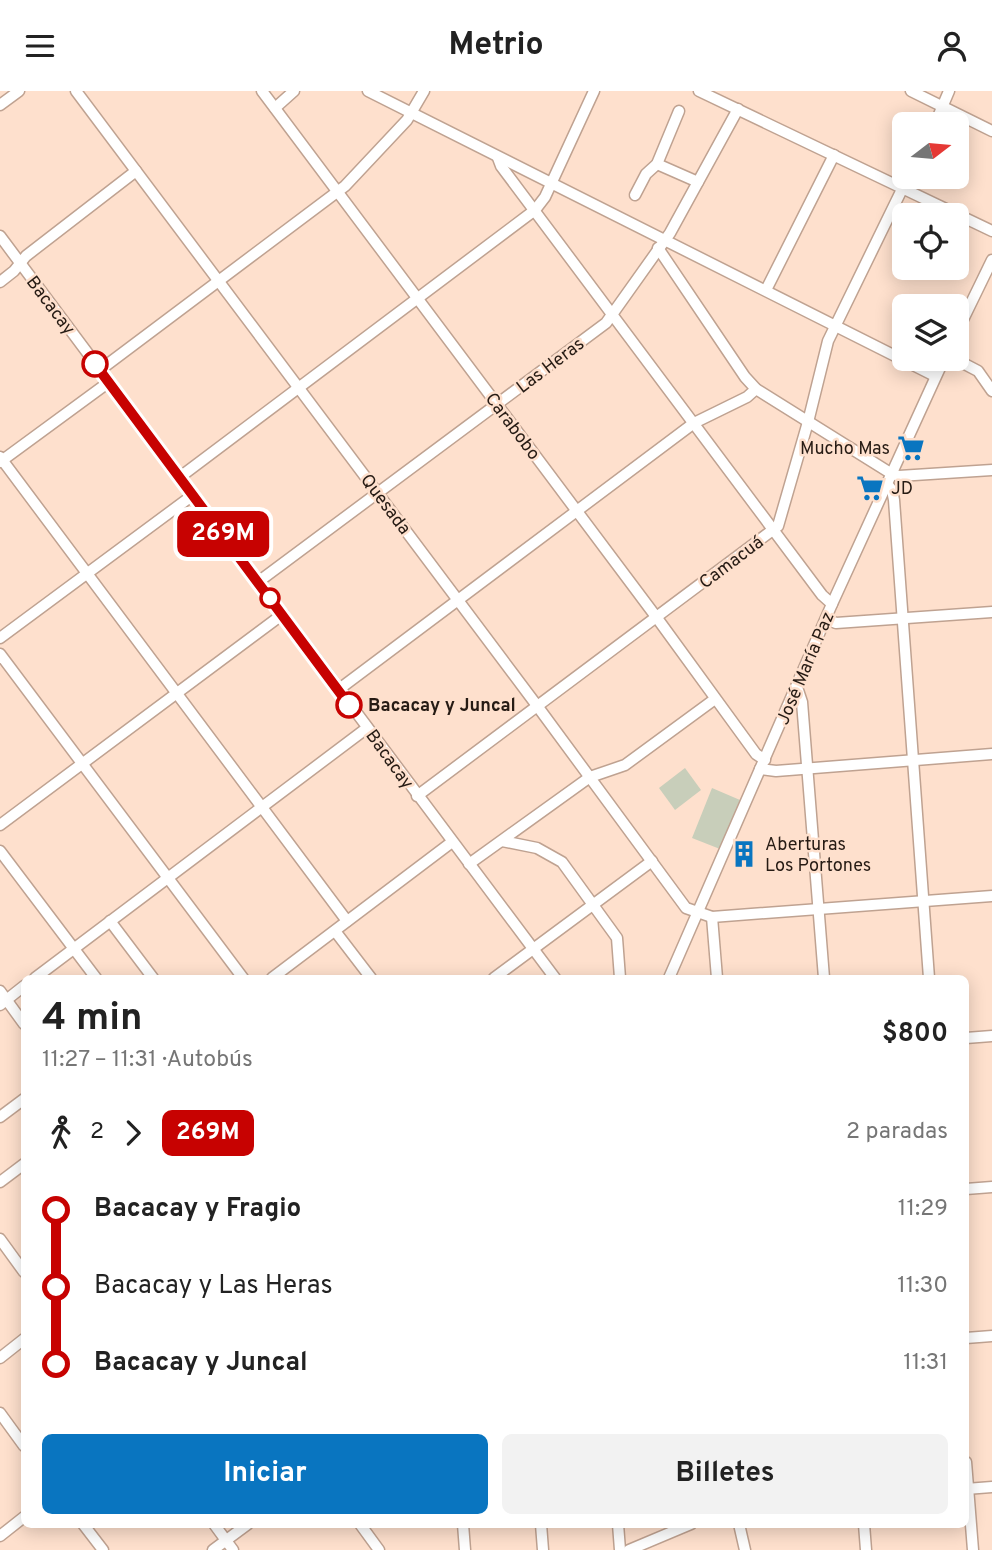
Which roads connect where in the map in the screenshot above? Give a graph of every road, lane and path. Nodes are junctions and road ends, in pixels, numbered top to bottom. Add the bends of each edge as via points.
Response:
1 (19, 91) edge
2 (76, 91) edge
3 (262, 91) edge
4 (294, 91) edge
5 (368, 91) edge
6 (424, 91) edge
7 (594, 91) edge
8 (699, 91) edge
9 (911, 91) edge
10 (949, 91) edge
11 (717, 95) edge
12 (0, 105) edge
13 (943, 107) junction
14 (275, 108) junction
15 (738, 109) junction
16 (679, 111) dead end
17 (940, 112) edge
18 (413, 113) junction
19 (992, 131) edge
20 (834, 155) junction
21 (498, 158) junction
22 (657, 164) junction
23 (136, 171) junction
24 (698, 182) junction
25 (892, 183) edge
26 (551, 184) junction
27 (902, 189) edge
28 (904, 189) edge
29 (338, 192) junction
30 (635, 195) dead end
31 (535, 210) junction
32 (992, 231) edge
33 (0, 236) edge
34 (662, 244) junction
35 (992, 260) edge
36 (20, 264) junction
37 (219, 281) junction
38 (0, 282) edge
39 (766, 290) junction
40 (418, 299) junction
41 (969, 307) edge
42 (613, 316) junction
43 (835, 325) junction
44 (969, 366) edge
45 (100, 370) junction
46 (938, 371) edge
47 (935, 376) junction
48 (108, 382) junction
49 (298, 388) junction
50 (755, 389) junction
51 (992, 391) edge
52 (497, 406) junction
53 (808, 422) junction
54 (694, 423) junction
55 (1, 460) edge
56 (992, 470) edge
57 (180, 477) junction
58 (889, 479) junction
59 (378, 492) junction
60 (193, 495) junction
61 (576, 511) junction
62 (774, 530) junction
63 (86, 574) junction
64 (258, 582) junction
65 (458, 601) junction
66 (832, 604) junction
67 (992, 613) edge
68 (283, 614) junction
69 (657, 618) junction
70 (826, 619) junction
71 (902, 619) junction
72 (0, 638) edge
73 (0, 654) edge
74 (797, 687) junction
75 (338, 689) junction
76 (176, 694) junction
77 (715, 699) junction
78 (538, 707) junction
79 (367, 728) junction
80 (992, 754) edge
81 (913, 760) junction
82 (83, 764) junction
83 (763, 764) junction
84 (807, 767) junction
85 (590, 777) junction
86 (417, 796) junction
87 (262, 807) junction
88 (0, 825) edge
89 (502, 841) junction
90 (452, 842) junction
91 (0, 851) edge
92 (652, 861) junction
93 (469, 864) junction
94 (168, 877) junction
95 (992, 895) edge
96 (923, 901) junction
97 (593, 904) junction
98 (819, 909) junction
99 (697, 913) junction
100 (712, 917) junction
101 (110, 921) junction
102 (347, 921) junction
103 (335, 931) junction
104 (74, 949) junction
105 (533, 950) junction
106 (39, 975) edge
107 (94, 975) edge
108 (151, 975) edge
109 (241, 975) edge
110 (276, 975) edge
111 (369, 975) edge
112 (498, 975) edge
113 (553, 975) edge
114 (621, 975) edge
115 (670, 975) edge
116 (717, 975) edge
117 (824, 975) edge
118 (929, 975) edge
119 (21, 988) edge
120 (2, 999) edge
121 (21, 1021) edge
122 (992, 1036) edge
123 (969, 1038) edge
124 (21, 1101) edge
125 (0, 1116) edge
126 (21, 1166) edge
127 (0, 1182) edge
128 (992, 1187) edge
129 (969, 1189) edge
130 (0, 1239) edge
131 (21, 1268) edge
132 (992, 1336) edge
133 (969, 1338) edge
134 (21, 1341) edge
135 (0, 1358) edge
136 (0, 1413) edge
137 (21, 1442) edge
138 (992, 1487) edge
139 (969, 1489) edge
140 (969, 1509) edge
141 (21, 1519) edge
142 (86, 1528) edge
143 (217, 1528) edge
144 (243, 1528) edge
145 (363, 1528) edge
146 (463, 1528) edge
147 (541, 1528) edge
148 (618, 1528) edge
149 (681, 1528) edge
150 (740, 1528) edge
151 (864, 1528) edge
152 (0, 1536) edge
153 (226, 1541) junction
154 (103, 1550) edge
155 (213, 1550) edge
156 (233, 1550) edge
157 (379, 1550) edge
158 (465, 1550) edge
159 (543, 1550) edge
160 (620, 1550) edge
161 (629, 1550) edge
162 (745, 1550) edge
163 (866, 1550) edge
164 (973, 1550) edge

1 - 12 street
2 - 23 street, Quesada
3 - 14 street, Carabobo
4 - 14 street
5 - 18 street
6 - 18 street
7 - 26 street
8 - 11 street
9 - 13 street
10 - 13 street
11 - 15 street
13 - 17 street
13 - 19 street
14 - 29 street, Carabobo
15 - 20 street
15 - 24 street, Las Heras
16 - 22 street
18 - 21 street
18 - 29 street
20 - 25 street
20 - 39 street
21 - 26 street
21 - 31 street
22 - 24 street
22 - 30 street
23 - 36 street
23 - 37 street, Quesada
24 - 34 street, Las Heras
26 - 31 street
26 - 34 street
27 - 43 street, Camacuá
28 - 32 street
29 - 37 street
29 - 40 street, Carabobo
31 - 40 street
31 - 42 street
33 - 36 street, Bacacay
34 - 39 street
34 - 42 street, Las Heras
34 - 50 street
35 - 41 street
36 - 38 street
36 - 45 street, Bacacay
37 - 45 street
37 - 49 street, Quesada
39 - 43 street
40 - 49 street
40 - 52 street, Carabobo
42 - 52 street, Las Heras
42 - 54 street
43 - 47 street
43 - 53 street, Camacuá
44 - 51 street
45 - 48 street, Bacacay
46 - 47 street, José María Paz
47 - 58 street, José María Paz
48 - 55 street
48 - 57 street, Bacacay
49 - 57 street
49 - 59 street, Quesada
50 - 53 street
50 - 54 street
52 - 59 street, Las Heras
52 - 61 street, Carabobo
53 - 58 street
53 - 62 street, Camacuá
54 - 61 street
54 - 62 street
55 - 63 street
56 - 58 street
57 - 60 street, Bacacay
58 - 66 street, José María Paz
58 - 71 street
59 - 64 street, Las Heras
59 - 65 street, Quesada
60 - 63 street
60 - 64 street, Bacacay
61 - 65 street
61 - 69 street, Carabobo
62 - 66 street
62 - 69 street, Camacuá
63 - 72 street
63 - 76 street
64 - 68 street, Bacacay
65 - 75 street
65 - 78 street, Quesada
66 - 70 street, José María Paz
67 - 71 street
68 - 75 street, Bacacay
68 - 76 street
69 - 77 street, Carabobo
69 - 78 street, Camacuá
70 - 71 street via 836,623
70 - 74 street, José María Paz
71 - 81 street
73 - 82 street
74 - 83 street, José María Paz
74 - 84 street
75 - 79 street, Bacacay
76 - 82 street
76 - 87 street
77 - 83 street, Carabobo
77 - 85 street via 629,762
78 - 85 street, Quesada
78 - 86 street, Camacuá
79 - 86 street, Bacacay
79 - 87 street
80 - 81 street
81 - 84 street
81 - 96 street
82 - 88 street
82 - 94 street
83 - 84 street via 769,771
83 - 99 street, José María Paz
84 - 98 street
85 - 89 street
85 - 92 street, Quesada
86 - 90 street, Bacacay
87 - 94 street
87 - 102 street
89 - 93 street
89 - 97 street via 554,856
90 - 93 street, Bacacay
90 - 102 street
91 - 104 street
92 - 97 street
92 - 99 street, Quesada via 686,908
93 - 105 street, Bacacay
94 - 101 street
94 - 109 street
95 - 96 street
96 - 98 street
96 - 118 street
97 - 105 street
97 - 114 street via 617,939
98 - 100 street
98 - 117 street
99 - 100 street
99 - 115 street, José María Paz
100 - 116 street
101 - 104 street
101 - 108 street
102 - 103 street
103 - 110 street
103 - 111 street
104 - 106 street
104 - 107 street
105 - 112 street
105 - 113 street, Bacacay
119 - 120 street
120 - 121 street
122 - 123 street
124 - 125 street
126 - 127 street
128 - 129 street
130 - 131 street
132 - 133 street
134 - 135 street
136 - 137 street
138 - 139 street
140 - 164 street
141 - 152 street
142 - 154 street
143 - 153 street
144 - 153 street
145 - 157 street
146 - 158 street
147 - 159 street
148 - 160 street
149 - 161 street
150 - 162 street
151 - 163 street
153 - 155 street
153 - 156 street

